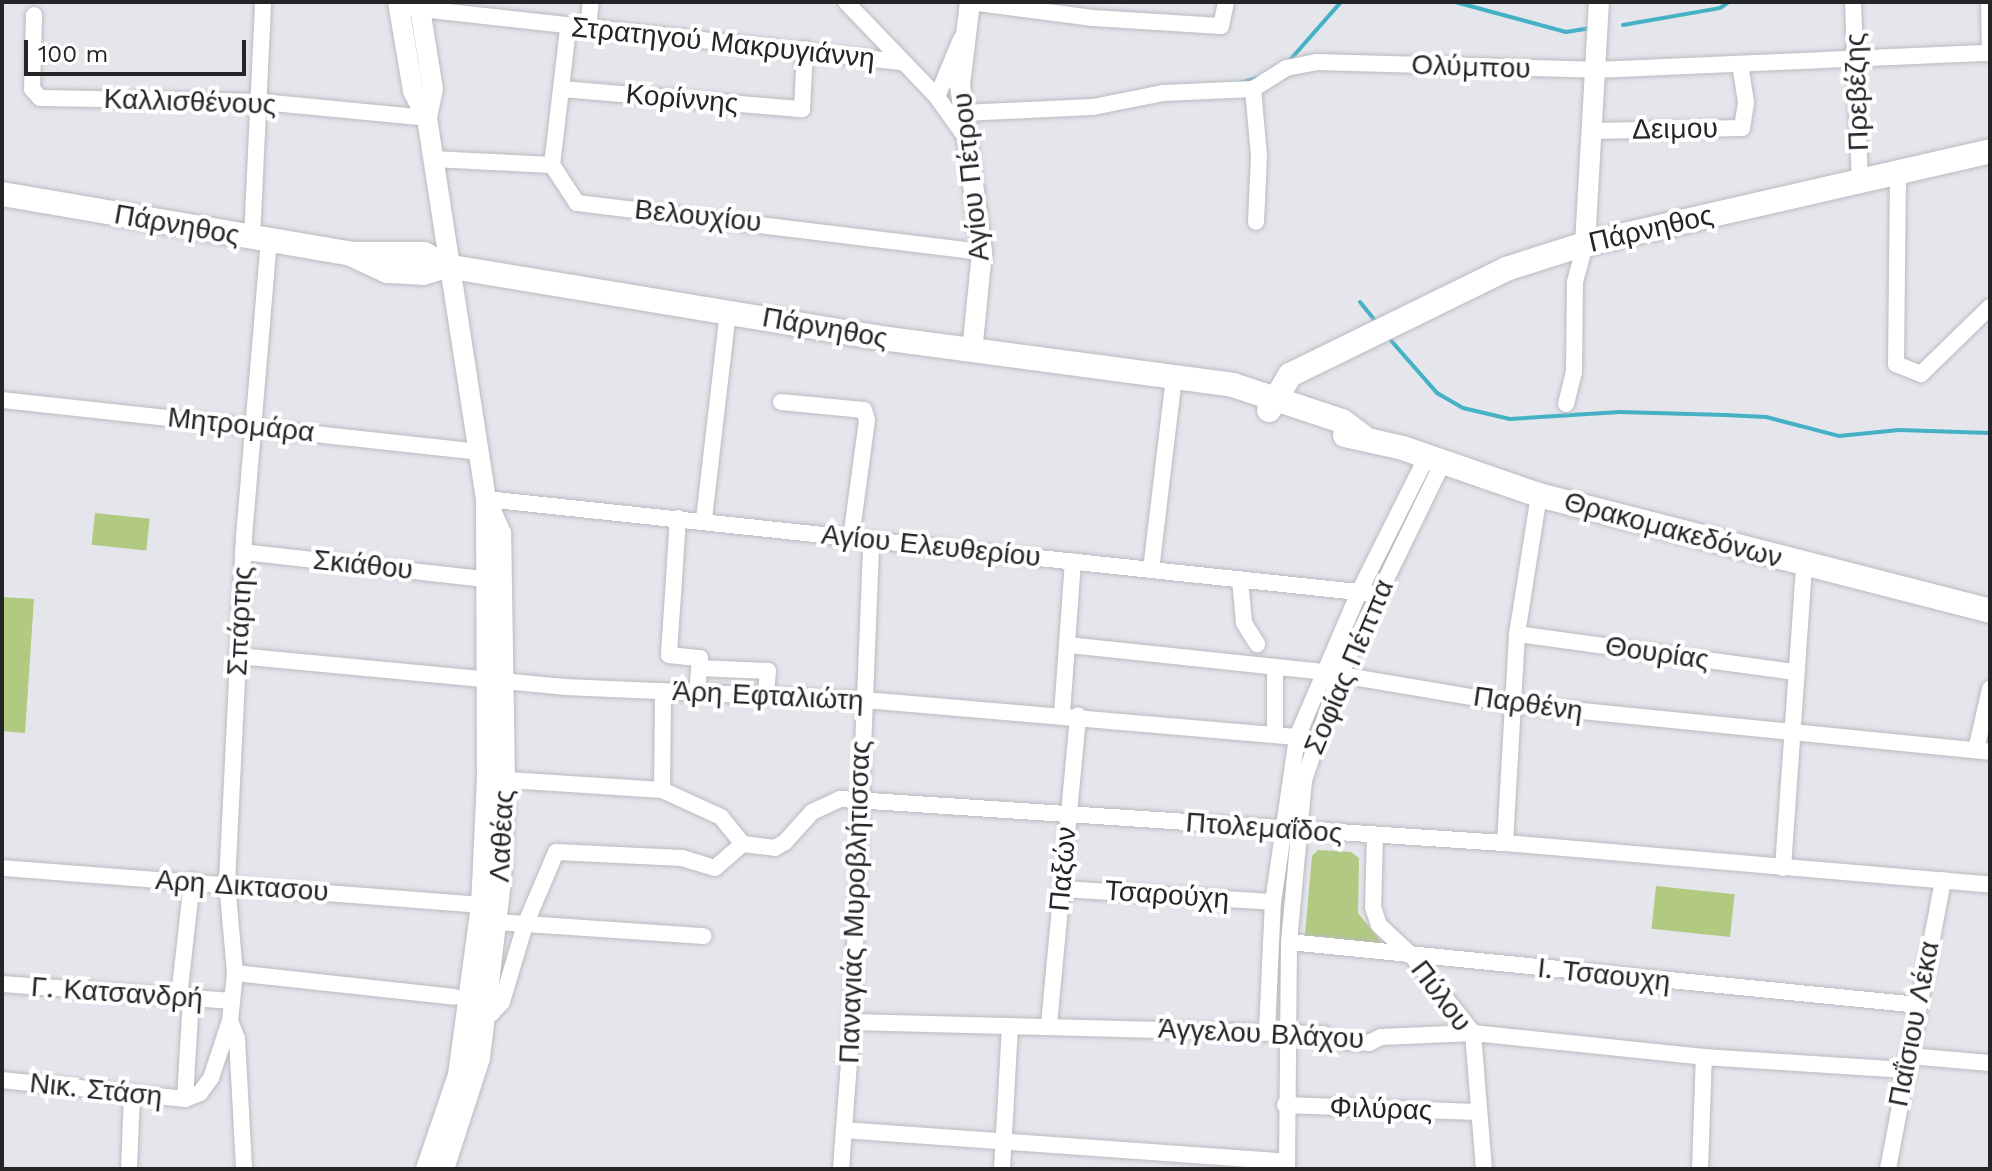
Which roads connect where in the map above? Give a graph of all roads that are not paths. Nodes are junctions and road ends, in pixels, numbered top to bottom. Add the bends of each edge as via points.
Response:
1 (263, 2) edge
2 (591, 2) edge
3 (846, 2) edge
4 (970, 2) edge
5 (1226, 2) edge
6 (1599, 2) edge
7 (1853, 2) edge
8 (1989, 2) edge
9 (409, 5) edge
10 (34, 15) dead end
11 (568, 28) junction
12 (588, 29) junction
13 (805, 49) junction
14 (1990, 54) edge
15 (1856, 60) junction
16 (903, 62) junction
17 (1740, 66) junction
18 (1595, 70) junction
19 (562, 89) junction
20 (1253, 89) junction
21 (937, 97) junction
22 (262, 102) junction
23 (961, 113) junction
24 (427, 118) junction
25 (1592, 131) junction
26 (1990, 151) edge
27 (969, 155) junction
28 (433, 159) junction
29 (552, 165) junction
30 (1898, 175) junction
31 (1860, 183) junction
32 (2, 194) edge
33 (1256, 222) dead end
34 (260, 239) junction
35 (1585, 244) junction
36 (982, 252) junction
37 (446, 266) junction
38 (1990, 307) edge
39 (728, 311) junction
40 (972, 352) junction
41 (1331, 359) junction
42 (1174, 376) junction
43 (2, 400) edge
44 (781, 402) dead end
45 (1271, 404) junction
46 (1566, 404) dead end
47 (1302, 414) junction
48 (252, 425) junction
49 (479, 452) junction
50 (1434, 461) junction
51 (1539, 495) junction
52 (486, 499) junction
53 (678, 518) junction
54 (704, 519) junction
55 (851, 538) junction
56 (871, 540) junction
57 (243, 552) junction
58 (1073, 561) junction
59 (1804, 564) junction
60 (1151, 570) junction
61 (483, 579) junction
62 (1240, 579) junction
63 (1359, 592) junction
64 (1377, 594) junction
65 (1990, 611) edge
66 (1517, 634) junction
67 (1257, 644) dead end
68 (1068, 645) junction
69 (238, 656) junction
70 (699, 668) junction
71 (1275, 668) junction
72 (1796, 672) junction
73 (1331, 673) junction
74 (493, 678) junction
75 (1990, 689) edge
76 (697, 690) junction
77 (663, 691) junction
78 (766, 695) junction
79 (864, 700) junction
80 (1512, 704) junction
81 (1070, 714) junction
82 (1792, 733) junction
83 (1275, 735) junction
84 (1297, 737) junction
85 (1983, 751) edge
86 (496, 779) junction
87 (662, 790) junction
88 (858, 803) junction
89 (1069, 811) junction
90 (1289, 831) junction
91 (1375, 836) junction
92 (1505, 843) junction
93 (743, 844) junction
94 (2, 868) edge
95 (1783, 868) junction
96 (1943, 880) junction
97 (192, 881) junction
98 (227, 884) junction
99 (1990, 885) edge
100 (1062, 889) junction
101 (1273, 902) junction
102 (481, 905) junction
103 (497, 922) junction
104 (525, 925) junction
105 (704, 936) dead end
106 (1289, 942) junction
107 (1412, 956) junction
108 (235, 973) junction
109 (2, 984) edge
110 (185, 998) junction
111 (232, 1001) junction
112 (1919, 1005) junction
113 (470, 1007) junction
114 (230, 1021) junction
115 (852, 1022) junction
116 (1049, 1024) junction
117 (1010, 1026) junction
118 (1267, 1032) junction
119 (1286, 1033) junction
120 (1473, 1033) junction
121 (1704, 1057) junction
122 (1907, 1063) junction
123 (1990, 1063) edge
124 (211, 1078) junction
125 (2, 1080) edge
126 (132, 1093) junction
127 (241, 1096) junction
128 (185, 1099) junction
129 (1285, 1105) junction
130 (1476, 1112) junction
131 (844, 1130) junction
132 (1002, 1141) junction
133 (1287, 1165) edge
134 (129, 1169) edge
135 (244, 1169) edge
136 (426, 1169) edge
137 (444, 1169) edge
138 (841, 1169) edge
139 (1002, 1169) edge
140 (1484, 1169) edge
141 (1700, 1169) edge
142 (1888, 1169) edge

1 - 22 street, Σπάρτης
2 - 12 street
3 - 16 street
4 - 5 street via 1093,18 1221,26
4 - 21 street via 963,35
4 - 23 street, Αγίου Πέτρου
6 - 18 street
7 - 15 street, Πρεβέζης
8 - 14 street
9 - 11 street, Στρατηγού Μακρυγιάννη
9 - 24 street, Λαθέας via 433,89
10 - 22 street, Καλλισθένους via 32,89 40,98
11 - 12 street, Στρατηγού Μακρυγιάννη
11 - 19 street
12 - 13 street, Στρατηγού Μακρυγιάννη
13 - 16 street, Στρατηγού Μακρυγιάννη
13 - 19 street, Κορίννης via 802,109
14 - 15 street, Ολύμπου
15 - 17 street, Ολύμπου
15 - 31 street, Πρεβέζης
16 - 21 street
17 - 18 street, Ολύμπου
17 - 25 street, Δειμου via 1746,102 1742,128
18 - 20 street, Ολύμπου via 1316,62 1286,68
18 - 25 street
19 - 29 street
20 - 23 street, Ολύμπου via 1163,93 1093,107
20 - 33 street via 1259,156
21 - 27 street via 965,135
22 - 24 street, Καλλισθένους
22 - 34 street, Σπάρτης
23 - 27 street, Αγίου Πέτρου
24 - 28 street, Λαθέας
25 - 35 street
26 - 30 main road, Πάρνηθος
27 - 36 street, Αγίου Πέτρου
28 - 29 street
28 - 37 street, Λαθέας
29 - 36 street, Βελουχίου via 577,203
30 - 31 main road, Πάρνηθος
30 - 38 street via 1892,355 1907,372 1921,374
31 - 35 main road, Πάρνηθος
32 - 34 main road, Πάρνηθος
34 - 37 main road, Πάρνηθος via 352,254 424,254
34 - 48 street, Σπάρτης
35 - 41 main road, Πάρνηθος via 1506,269
35 - 46 street via 1575,282 1574,372
36 - 40 street, Αγίου Πέτρου
37 - 39 main road, Πάρνηθος
37 - 49 street, Λαθέας
39 - 40 main road, Πάρνηθος
39 - 54 street
40 - 42 main road, Πάρνηθος
41 - 45 main road, Πάρνηθος via 1290,375
41 - 47 main road
42 - 45 main road, Πάρνηθος
42 - 60 street
43 - 48 street, Μητρομάρα
44 - 55 street via 864,410
45 - 47 main road, Πάρνηθος
47 - 50 main road, Θρακομακεδόνων via 1342,421 1361,435
48 - 49 street, Μητρομάρα
48 - 57 street, Σπάρτης
49 - 52 street, Λαθέας
50 - 51 main road, Θρακομακεδόνων
50 - 63 street, Σοφίας Πέππα
50 - 64 street, Σοφίας Πέππα
51 - 59 main road, Θρακομακεδόνων
51 - 66 street
52 - 53 street, Αγίου Ελευθερίου
52 - 61 street, Λαθέας
52 - 74 street, Λαθέας via 501,533
53 - 54 street, Αγίου Ελευθερίου
53 - 70 street via 669,655 700,658
54 - 55 street, Αγίου Ελευθερίου
55 - 56 street, Αγίου Ελευθερίου
56 - 58 street, Αγίου Ελευθερίου
56 - 79 street, Παναγιάς Μυροβλήτισσας
57 - 61 street, Σκιάθου
57 - 69 street, Σπάρτης
58 - 60 street, Αγίου Ελευθερίου
58 - 68 street, Παξών
59 - 65 main road, Θρακομακεδόνων
59 - 72 street
60 - 62 street, Αγίου Ελευθερίου
61 - 74 street, Λαθέας
62 - 63 street, Αγίου Ελευθερίου
62 - 67 street via 1244,623
63 - 64 street, Αγίου Ελευθερίου
63 - 73 street, Σοφίας Πέππα
64 - 73 street, Σοφίας Πέππα
66 - 72 street, Θουρίας
66 - 80 street
68 - 71 street, Παρθένη
68 - 81 street, Παξών
69 - 74 street, Άρη Εφταλιώτη
69 - 98 street, Σπάρτης
70 - 76 street
70 - 78 street via 768,671
71 - 73 street, Παρθένη
71 - 83 street
72 - 82 street
73 - 80 street, Παρθένη
73 - 84 street, Σοφίας Πέππα
73 - 90 street, Σοφίας Πέππα
74 - 77 street, Άρη Εφταλιώτη
74 - 86 street, Λαθέας
75 - 85 street
76 - 77 street, Άρη Εφταλιώτη
76 - 78 street, Άρη Εφταλιώτη
77 - 87 street
78 - 79 street, Άρη Εφταλιώτη
79 - 81 street, Άρη Εφταλιώτη
79 - 88 street, Παναγιάς Μυροβλήτισσας
80 - 82 street, Παρθένη
80 - 92 street
81 - 83 street, Άρη Εφταλιώτη
81 - 89 street, Παξών
82 - 85 street, Παρθένη
82 - 95 street
83 - 84 street, Άρη Εφταλιώτη
84 - 90 street, Σοφίας Πέππα
86 - 87 street
86 - 102 street, Λαθέας
86 - 103 street, Λαθέας
87 - 93 street via 721,817
88 - 89 street, Πτολεμαΐδος
88 - 93 street, Πτολεμαΐδος via 826,802 775,848
88 - 115 street, Παναγιάς Μυροβλήτισσας
89 - 90 street, Πτολεμαΐδος
89 - 100 street, Παξών
90 - 91 street, Πτολεμαΐδος
90 - 101 street, Σοφίας Πέππα
90 - 106 street, Σοφίας Πέππα
91 - 92 street, Πτολεμαΐδος
91 - 107 street, Πύλου via 1375,915
92 - 95 street, Πτολεμαΐδος
93 - 104 street via 715,868 682,858 567,850 550,858
94 - 97 street, Αρη Δικτασου
95 - 96 street, Πτολεμαΐδος
96 - 99 street, Πτολεμαΐδος
96 - 112 street, Παΐσιου Λέκα
97 - 98 street, Αρη Δικτασου
97 - 110 street, Νικ. Στάση
98 - 102 street, Αρη Δικτασου
98 - 108 street, Σπάρτης
100 - 101 street, Τσαρούχη
100 - 116 street, Παξών
101 - 118 street, Σοφίας Πέππα
102 - 113 street, Λαθέας
103 - 104 street
103 - 113 street, Λαθέας
104 - 105 street
104 - 113 street via 502,1002
106 - 107 street, Ι. Τσαουχη
106 - 119 street, Σοφίας Πέππα
107 - 112 street, Ι. Τσαουχη
107 - 120 street, Πύλου
108 - 111 street, Σπάρτης
108 - 113 street, Γ. Κατσανδρή
109 - 110 street, Γ. Κατσανδρή
110 - 111 street, Γ. Κατσανδρή
110 - 128 street, Νικ. Στάση
111 - 114 street, Σπάρτης
112 - 122 street, Παΐσιου Λέκα
113 - 136 street, Λαθέας via 458,1075
113 - 137 street, Λαθέας via 475,1079
114 - 124 street
114 - 127 street via 237,1038
115 - 117 street, Άγγελου Βλάχου
115 - 131 street, Παναγιάς Μυροβλήτισσας
116 - 117 street, Άγγελου Βλάχου
116 - 118 street, Άγγελου Βλάχου
117 - 132 street
118 - 119 street, Άγγελου Βλάχου
119 - 120 street, Άγγελου Βλάχου via 1369,1043 1381,1037
119 - 129 street, Σοφίας Πέππα
120 - 121 street, Άγγελου Βλάχου
120 - 130 street, Πύλου
121 - 122 street, Άγγελου Βλάχου
121 - 141 street
122 - 123 street, Άγγελου Βλάχου
122 - 142 street, Παΐσιου Λέκα
124 - 127 street
124 - 128 street via 200,1093
125 - 126 street, Νικ. Στάση
126 - 128 street, Νικ. Στάση
126 - 134 street
127 - 135 street
129 - 130 street, Φιλύρας
129 - 133 street, Σοφίας Πέππα
130 - 140 street, Πύλου
131 - 132 street
131 - 138 street, Παναγιάς Μυροβλήτισσας
132 - 133 street
132 - 139 street

